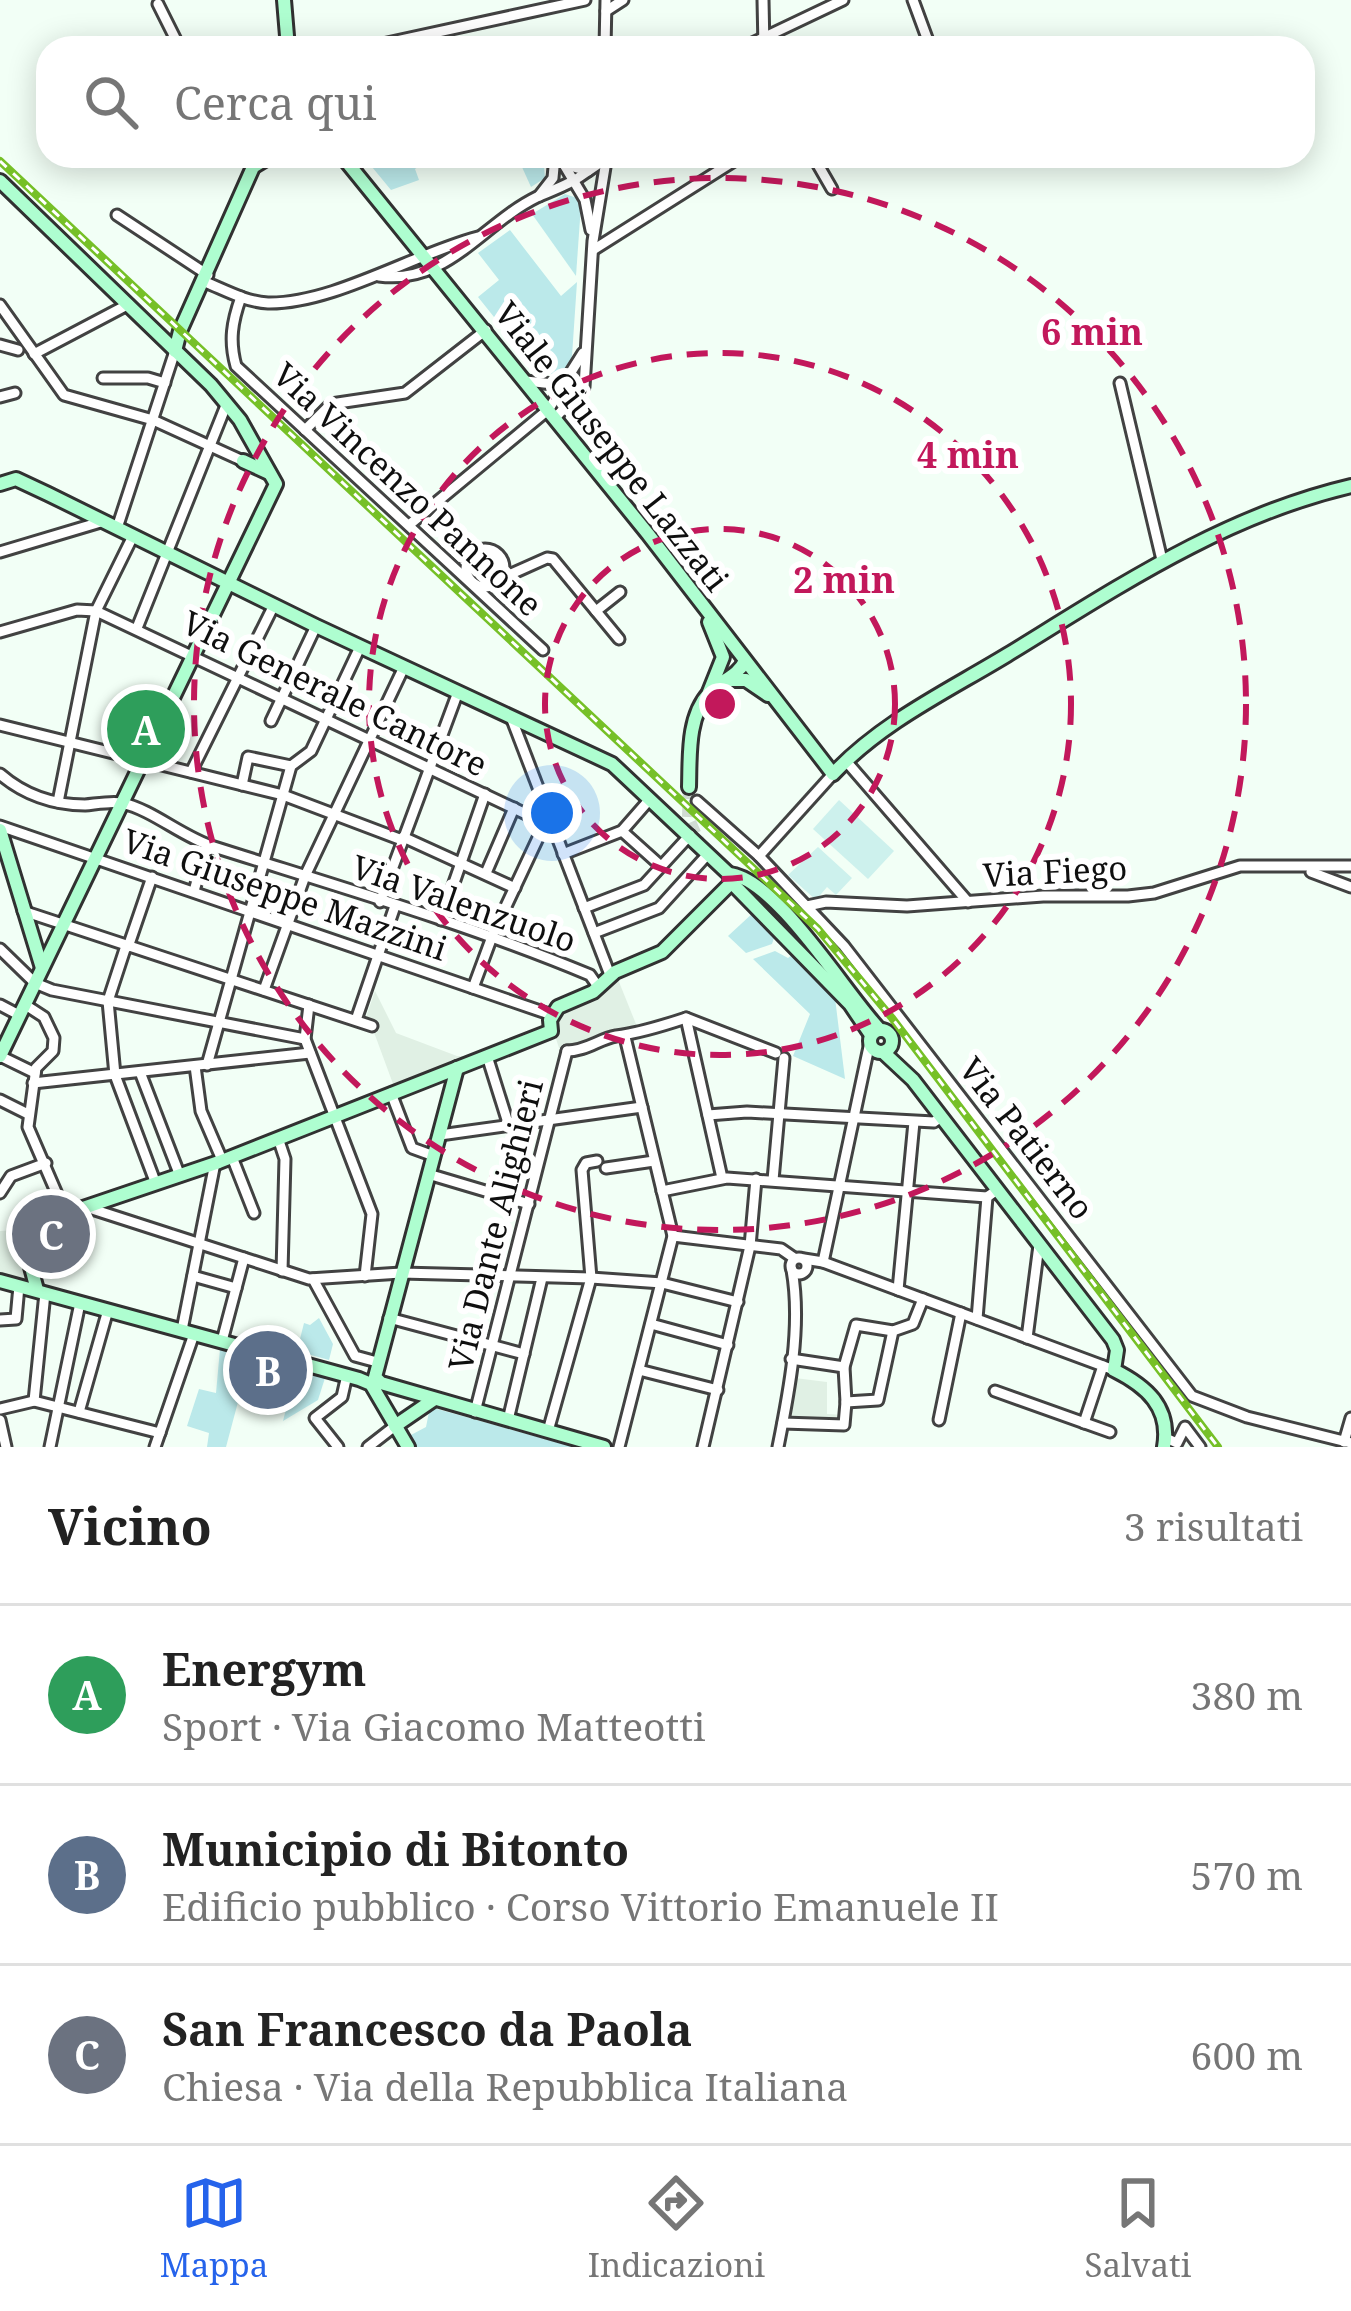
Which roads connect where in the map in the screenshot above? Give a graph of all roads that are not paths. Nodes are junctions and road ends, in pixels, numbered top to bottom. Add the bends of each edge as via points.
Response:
1 (284, 0) edge
2 (585, 0) edge
3 (623, 0) edge
4 (763, 0) edge
5 (843, 0) edge
6 (913, 0) edge
7 (158, 4) dead end
8 (606, 5) edge
9 (764, 34) junction
10 (174, 36) edge
11 (287, 36) edge
12 (419, 36) edge
13 (605, 36) edge
14 (761, 36) edge
15 (926, 36) edge
16 (254, 168) edge
17 (352, 168) edge
18 (555, 168) edge
19 (564, 168) edge
20 (572, 168) edge
21 (593, 168) edge
22 (606, 168) edge
23 (722, 168) edge
24 (820, 168) edge
25 (588, 171) junction
26 (0, 181) edge
27 (574, 182) junction
28 (832, 189) dead end
29 (538, 196) junction
30 (117, 215) dead end
31 (478, 238) junction
32 (593, 245) junction
33 (423, 253) junction
34 (436, 268) junction
35 (374, 276) junction
36 (206, 278) junction
37 (242, 297) junction
38 (129, 304) junction
39 (0, 305) edge
40 (486, 330) junction
41 (0, 345) edge
42 (585, 348) junction
43 (18, 350) dead end
44 (175, 351) junction
45 (34, 354) junction
46 (103, 378) dead end
47 (566, 380) junction
48 (526, 381) junction
49 (165, 383) junction
50 (1120, 383) dead end
51 (15, 393) dead end
52 (0, 397) edge
53 (227, 403) junction
54 (552, 413) junction
55 (153, 419) junction
56 (305, 430) junction
57 (210, 445) junction
58 (257, 453) junction
59 (243, 461) junction
60 (274, 479) junction
61 (0, 484) edge
62 (1351, 486) edge
63 (110, 524) junction
64 (409, 525) junction
65 (133, 536) junction
66 (0, 552) edge
67 (168, 552) junction
68 (1162, 560) junction
69 (500, 579) junction
70 (228, 581) junction
71 (472, 583) junction
72 (620, 592) dead end
73 (695, 595) junction
74 (274, 605) junction
75 (96, 611) junction
76 (596, 611) junction
77 (316, 626) junction
78 (137, 628) junction
79 (0, 632) edge
80 (619, 639) dead end
81 (360, 647) junction
82 (543, 650) dead end
83 (192, 654) junction
84 (746, 661) junction
85 (404, 667) junction
86 (239, 677) junction
87 (726, 680) junction
88 (458, 692) junction
89 (709, 693) junction
90 (283, 698) junction
91 (778, 703) junction
92 (511, 717) junction
93 (326, 719) junction
94 (271, 721) dead end
95 (0, 725) edge
96 (370, 740) junction
97 (68, 741) junction
98 (140, 760) junction
99 (846, 760) junction
100 (291, 766) junction
101 (429, 767) junction
102 (191, 772) junction
103 (0, 774) edge
104 (833, 774) junction
105 (242, 785) junction
106 (689, 788) tunnel mouth
107 (485, 794) junction
108 (283, 795) junction
109 (650, 799) junction
110 (697, 801) dead end
111 (58, 802) junction
112 (121, 803) junction
113 (514, 808) junction
114 (334, 812) junction
115 (548, 822) junction
116 (0, 828) edge
117 (622, 831) junction
118 (690, 835) junction
119 (402, 838) junction
120 (207, 844) junction
121 (563, 854) junction
122 (708, 854) junction
123 (94, 856) junction
124 (759, 856) junction
125 (264, 862) junction
126 (462, 862) junction
127 (661, 866) junction
128 (1351, 866) edge
129 (1303, 869) junction
130 (486, 873) junction
131 (152, 877) junction
132 (305, 877) junction
133 (734, 881) junction
134 (1351, 887) edge
135 (515, 888) junction
136 (194, 891) junction
137 (380, 902) junction
138 (968, 902) junction
139 (395, 906) junction
140 (807, 906) junction
141 (584, 908) junction
142 (23, 910) junction
143 (250, 911) junction
144 (441, 920) junction
145 (287, 924) junction
146 (63, 925) junction
147 (594, 933) junction
148 (493, 934) junction
149 (127, 946) junction
150 (0, 949) edge
151 (378, 956) junction
152 (42, 968) junction
153 (610, 975) junction
154 (230, 979) junction
155 (35, 983) junction
156 (473, 988) junction
157 (599, 988) junction
158 (264, 990) junction
159 (851, 999) junction
160 (108, 1001) junction
161 (0, 1005) edge
162 (309, 1005) junction
163 (22, 1010) junction
164 (552, 1015) junction
165 (686, 1018) junction
166 (356, 1020) junction
167 (217, 1022) junction
168 (6, 1026) edge
169 (372, 1027) dead end
170 (551, 1031) junction
171 (626, 1036) junction
172 (874, 1036) junction
173 (305, 1039) junction
174 (567, 1051) junction
175 (310, 1054) junction
176 (0, 1056) edge
177 (487, 1056) junction
178 (201, 1065) junction
179 (457, 1068) junction
180 (140, 1072) junction
181 (115, 1075) junction
182 (34, 1078) junction
183 (392, 1093) junction
184 (0, 1100) edge
185 (642, 1107) junction
186 (28, 1114) junction
187 (334, 1115) junction
188 (709, 1115) junction
189 (779, 1115) junction
190 (941, 1117) junction
191 (856, 1119) junction
192 (550, 1121) junction
193 (914, 1122) junction
194 (509, 1126) junction
195 (440, 1135) junction
196 (278, 1138) junction
197 (434, 1156) junction
198 (223, 1160) junction
199 (655, 1160) junction
200 (46, 1163) junction
201 (428, 1174) junction
202 (180, 1176) junction
203 (722, 1178) junction
204 (756, 1179) junction
205 (772, 1180) junction
206 (156, 1184) junction
207 (840, 1186) junction
208 (662, 1191) junction
209 (906, 1191) junction
210 (0, 1193) edge
211 (992, 1193) junction
212 (529, 1204) junction
213 (89, 1208) junction
214 (254, 1213) dead end
215 (67, 1215) junction
216 (673, 1235) junction
217 (199, 1243) junction
218 (1039, 1245) junction
219 (750, 1246) junction
220 (244, 1258) junction
221 (823, 1262) junction
222 (800, 1266) junction
223 (282, 1270) junction
224 (401, 1273) junction
225 (193, 1276) junction
226 (365, 1276) junction
227 (510, 1277) junction
228 (542, 1278) junction
229 (591, 1278) junction
230 (313, 1280) junction
231 (0, 1281) edge
232 (662, 1283) junction
233 (19, 1286) junction
234 (236, 1288) junction
235 (898, 1290) junction
236 (41, 1292) junction
237 (923, 1299) junction
238 (737, 1302) junction
239 (80, 1303) junction
240 (108, 1310) junction
241 (961, 1313) junction
242 (389, 1318) junction
243 (977, 1319) junction
244 (0, 1320) edge
245 (652, 1324) junction
246 (893, 1330) junction
247 (188, 1332) junction
248 (1028, 1338) junction
249 (222, 1341) junction
250 (728, 1345) junction
251 (492, 1346) junction
252 (524, 1354) junction
253 (791, 1359) junction
254 (844, 1366) junction
255 (1108, 1368) junction
256 (639, 1370) junction
257 (375, 1372) junction
258 (347, 1375) junction
259 (718, 1390) junction
260 (994, 1391) dead end
261 (433, 1400) junction
262 (34, 1401) junction
263 (846, 1402) junction
264 (57, 1407) junction
265 (0, 1409) edge
266 (79, 1412) junction
267 (415, 1412) junction
268 (475, 1412) junction
269 (1351, 1418) edge
270 (0, 1420) edge
271 (508, 1420) junction
272 (939, 1420) dead end
273 (783, 1423) junction
274 (1084, 1423) junction
275 (395, 1426) junction
276 (548, 1431) junction
277 (1110, 1432) dead end
278 (160, 1433) junction
279 (1165, 1437) edge
280 (1347, 1443) edge
281 (406, 1445) edge
282 (6, 1447) edge
283 (50, 1447) edge
284 (155, 1447) edge
285 (338, 1447) edge
286 (368, 1447) edge
287 (604, 1447) edge
288 (619, 1447) edge
289 (703, 1447) edge
290 (778, 1447) edge
291 (1200, 1447) edge

1 - 11 street
2 - 12 street
3 - 8 street
4 - 9 street
5 - 9 street
6 - 15 street
7 - 10 street
8 - 13 street
9 - 14 street
16 - 36 street
17 - 33 street, Viale Giuseppe Lazzati
18 - 29 street
19 - 27 street
20 - 25 street
21 - 25 street
22 - 32 street
23 - 32 street
24 - 28 street
25 - 27 street
26 - 38 street
27 - 29 street
27 - 32 street via 588,207
29 - 31 street
30 - 36 street
31 - 33 street
31 - 34 street
32 - 42 street
33 - 34 street, Viale Giuseppe Lazzati
33 - 35 street
34 - 35 street
34 - 40 street, Viale Giuseppe Lazzati
35 - 37 street via 303,299
36 - 37 street
36 - 44 street
37 - 56 street, Via Vincenzo Pannone via 230,346 236,366
38 - 44 street
38 - 45 street
39 - 45 street
40 - 48 street, Viale Giuseppe Lazzati
40 - 56 street via 405,393 338,401
41 - 43 street
42 - 47 street
42 - 54 street via 584,387
44 - 49 street
44 - 53 street
45 - 55 street via 64,395
46 - 49 street
47 - 48 street
47 - 54 street
48 - 54 street, Viale Giuseppe Lazzati
49 - 55 street
50 - 68 street
51 - 52 street
53 - 57 street
53 - 58 street
54 - 64 street
54 - 73 street, Viale Giuseppe Lazzati
55 - 57 street
55 - 63 street
56 - 64 street, Via Vincenzo Pannone
57 - 59 street
57 - 67 street
58 - 59 street
58 - 60 street
59 - 60 street
60 - 70 street
61 - 63 street via 16,479
62 - 68 street via 1259,514
63 - 65 street
63 - 66 street
64 - 71 street, Via Vincenzo Pannone
65 - 67 street
65 - 75 street
67 - 70 street
67 - 78 street
68 - 99 street via 895,721
69 - 71 street
69 - 71 street via 503,562 484,548 468,558
69 - 76 street via 553,559
70 - 74 street
70 - 83 street
71 - 82 street, Via Vincenzo Pannone
72 - 76 street
73 - 84 street, Viale Giuseppe Lazzati
73 - 89 street via 723,657
74 - 77 street
74 - 86 street
75 - 78 street, Via Generale Cantore
75 - 79 street
75 - 97 street
76 - 80 street
77 - 81 street
77 - 90 street
78 - 83 street, Via Generale Cantore
81 - 85 street
81 - 93 street
83 - 86 street, Via Generale Cantore
83 - 98 street
84 - 87 street
84 - 89 street
84 - 91 street, Viale Giuseppe Lazzati
85 - 88 street
85 - 96 street
86 - 90 street, Via Generale Cantore
86 - 102 street
87 - 89 street
87 - 91 street via 746,680
88 - 92 street
88 - 101 street
89 - 106 street via 694,723
90 - 93 street, Via Generale Cantore
90 - 94 street
91 - 104 street, Viale Giuseppe Lazzati
92 - 109 street via 612,764
92 - 115 street
93 - 96 street, Via Generale Cantore
93 - 100 street via 311,751
95 - 97 street
96 - 101 street, Via Generale Cantore
96 - 114 street
97 - 98 street
97 - 111 street
98 - 102 street
98 - 112 street
99 - 104 street
99 - 138 street
100 - 105 street via 248,757
100 - 108 street
101 - 107 street, Via Generale Cantore
101 - 119 street
102 - 105 street
103 - 111 street
104 - 124 street
105 - 108 street
107 - 113 street, Via Generale Cantore
107 - 126 street
108 - 114 street
108 - 125 street
109 - 117 street
109 - 118 street
110 - 124 street, Via Patierno
111 - 112 street
112 - 120 street, Via Valenzuolo
112 - 123 street
113 - 115 street, Via Generale Cantore
113 - 130 street
114 - 119 street
114 - 132 street
115 - 121 street
115 - 135 street
116 - 123 street, Via Giuseppe Mazzini
116 - 142 street
117 - 121 street
117 - 127 street
118 - 122 street
118 - 127 street
119 - 126 street
119 - 137 street
120 - 125 street, Via Valenzuolo
120 - 136 street
121 - 141 street
122 - 133 street
122 - 147 street via 658,908
123 - 131 street, Via Giuseppe Mazzini
123 - 146 street
124 - 140 street, Via Patierno
125 - 132 street, Via Valenzuolo
125 - 143 street
126 - 130 street
126 - 144 street
127 - 141 street via 644,885
128 - 129 street
129 - 134 street
129 - 138 street, Via Fiego via 1240,866 1154,893
130 - 135 street
131 - 136 street, Via Giuseppe Mazzini
131 - 149 street
132 - 137 street, Via Valenzuolo
132 - 145 street
133 - 153 street via 662,952
133 - 159 street
133 - 159 street via 743,875 792,921
135 - 148 street
136 - 143 street, Via Giuseppe Mazzini
137 - 139 street, Via Valenzuolo
138 - 140 street, Via Fiego
139 - 144 street, Via Valenzuolo
139 - 151 street
140 - 280 street, Via Patierno via 1192,1396
141 - 147 street
142 - 146 street
142 - 152 street
143 - 145 street, Via Giuseppe Mazzini
143 - 154 street
144 - 148 street, Via Valenzuolo
145 - 151 street, Via Giuseppe Mazzini
145 - 158 street
146 - 149 street
146 - 152 street
147 - 153 street
148 - 156 street
148 - 157 street, Via Valenzuolo via 590,975
149 - 154 street
149 - 160 street
150 - 155 street
151 - 156 street, Via Giuseppe Mazzini
151 - 166 street
152 - 155 street
153 - 157 street
154 - 158 street
154 - 167 street
155 - 160 street
155 - 163 street
156 - 164 street, Via Giuseppe Mazzini
157 - 164 street
158 - 162 street
159 - 172 street
160 - 167 street
160 - 181 street
161 - 163 street
162 - 166 street
162 - 173 street
163 - 168 street
163 - 182 street via 44,1017 54,1038
164 - 170 street
165 - 171 street
165 - 188 street
165 - 189 street via 780,1055
166 - 169 street
167 - 173 street
167 - 178 street
168 - 176 street
170 - 174 street
170 - 177 street
171 - 174 street
171 - 185 street
172 - 190 street via 890,1034 887,1048
172 - 191 street
173 - 175 street
174 - 192 street, Via Dante Alighieri
175 - 178 street
175 - 187 street
176 - 182 street
177 - 179 street
177 - 194 street
178 - 180 street
178 - 198 street via 201,1112
179 - 183 street
179 - 195 street
180 - 181 street
180 - 202 street
181 - 182 street
181 - 206 street
182 - 186 street
183 - 187 street
183 - 197 street via 412,1148
184 - 186 street
185 - 192 street
185 - 199 street
186 - 200 street
187 - 196 street
187 - 226 street via 372,1214
188 - 189 street
188 - 203 street
189 - 191 street
189 - 205 street
190 - 193 street
190 - 211 street
191 - 193 street
191 - 207 street
192 - 194 street
192 - 212 street, Via Dante Alighieri
193 - 209 street
194 - 195 street
195 - 197 street
196 - 198 street
196 - 223 street via 285,1159
197 - 201 street
198 - 202 street
198 - 214 street
198 - 217 street
199 - 208 street
199 - 229 street via 586,1162
200 - 210 street via 10,1176
200 - 215 street
201 - 212 street
201 - 224 street
202 - 206 street
203 - 204 street
203 - 208 street
204 - 205 street
204 - 219 street
205 - 207 street
206 - 213 street
207 - 209 street
207 - 221 street
208 - 216 street
209 - 211 street
209 - 235 street
211 - 218 street
211 - 243 street
212 - 227 street, Via Dante Alighieri
213 - 215 street
213 - 217 street
215 - 236 street via 21,1229
216 - 219 street
216 - 232 street
217 - 220 street
217 - 225 street
218 - 248 street
218 - 255 street via 1118,1350
219 - 222 street via 781,1249
219 - 238 street
220 - 223 street
220 - 234 street
221 - 222 street
221 - 235 street
222 - 253 street
223 - 230 street
224 - 226 street
224 - 227 street
224 - 242 street
225 - 234 street
225 - 247 street
226 - 230 street
227 - 228 street
227 - 251 street, Via Dante Alighieri
228 - 229 street
228 - 252 street
229 - 232 street
229 - 276 street
230 - 257 street via 355,1356
231 - 233 street
232 - 238 street
232 - 245 street
233 - 236 street
233 - 244 street via 16,1319
234 - 249 street
235 - 237 street
236 - 239 street
236 - 262 street
237 - 241 street
237 - 246 street via 913,1324
238 - 250 street
239 - 240 street
239 - 264 street
240 - 247 street
240 - 266 street
241 - 243 street
241 - 272 street
242 - 251 street
242 - 257 street
243 - 248 street
245 - 250 street
245 - 256 street
246 - 254 street via 856,1325
246 - 263 street via 878,1400
247 - 249 street
247 - 278 street
248 - 255 street
249 - 258 street
250 - 259 street
251 - 252 street
251 - 268 street, Via Dante Alighieri
252 - 271 street
253 - 254 street
253 - 273 street
254 - 263 street
255 - 274 street
255 - 279 street via 1148,1389
256 - 259 street
256 - 288 street
257 - 258 street
257 - 261 street via 381,1384
257 - 275 street
258 - 285 street via 342,1397 315,1418
259 - 289 street
260 - 274 street
261 - 267 street
261 - 268 street
262 - 264 street
262 - 265 street
263 - 273 street via 844,1424
264 - 266 street
264 - 283 street
266 - 278 street
267 - 275 street
267 - 281 street
268 - 271 street
269 - 280 street
270 - 282 street
271 - 276 street
273 - 290 street
274 - 277 street
275 - 281 street
275 - 286 street
276 - 287 street
278 - 284 street
279 - 291 street via 1177,1443 1185,1427

